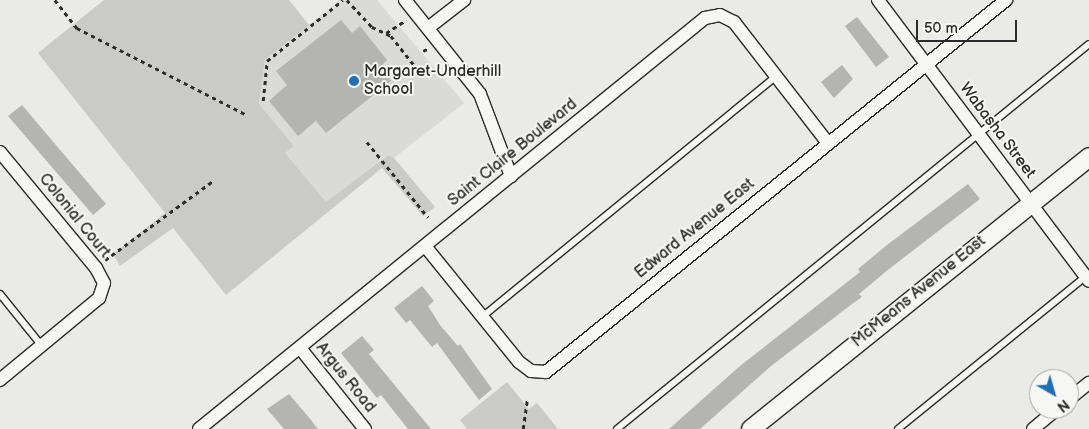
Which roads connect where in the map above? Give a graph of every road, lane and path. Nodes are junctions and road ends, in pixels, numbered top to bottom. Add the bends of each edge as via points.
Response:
1 (55, 0) edge
2 (343, 0) edge
3 (347, 0) edge
4 (405, 0) edge
5 (464, 0) edge
6 (878, 0) edge
7 (1006, 0) edge
8 (428, 28) junction
9 (1089, 44) edge
10 (927, 64) junction
11 (422, 74) dead end
12 (776, 76) junction
13 (263, 101) dead end
14 (247, 115) dead end
15 (979, 132) junction
16 (367, 142) dead end
17 (828, 142) junction
18 (0, 152) edge
19 (1089, 158) edge
20 (511, 176) junction
21 (213, 181) dead end
22 (1030, 202) junction
23 (428, 217) dead end
24 (425, 246) junction
25 (96, 268) junction
26 (1088, 277) edge
27 (0, 294) edge
28 (482, 317) junction
29 (42, 346) junction
30 (300, 348) junction
31 (0, 380) edge
32 (1089, 383) edge
33 (1079, 391) edge
34 (527, 400) dead end
35 (1044, 419) edge
36 (199, 429) edge
37 (366, 429) edge
38 (523, 429) edge
39 (617, 429) edge
40 (751, 429) edge
41 (898, 429) edge
42 (1032, 429) edge

1 - 14 path via 77,28
2 - 13 path via 267,61
3 - 11 path via 372,27 391,36
4 - 8 street
5 - 8 street
6 - 10 street, Wabasha Street
7 - 10 street, Edward Avenue East
8 - 20 street via 480,94
9 - 15 lane
10 - 15 street, Wabasha Street
10 - 17 street, Edward Avenue East
12 - 17 street, Saint Claire Boulevard
12 - 20 street, Saint Claire Boulevard via 734,22 720,15 705,18
12 - 28 lane
15 - 22 street, Wabasha Street
15 - 39 lane
16 - 23 path
17 - 28 street, Edward Avenue East via 546,372 531,372 519,362
18 - 25 street, Colonial Court
19 - 22 street, McMeans Avenue East
20 - 24 street, Saint Claire Boulevard
21 - 25 path
22 - 26 street, Wabasha Street
22 - 40 street, McMeans Avenue East
24 - 28 street, Edward Avenue East
24 - 30 street, Saint Claire Boulevard
25 - 29 street, Colonial Court via 104,283 100,298
26 - 41 lane
27 - 29 lane
29 - 31 street, Colonial Court
30 - 36 street, Saint Claire Boulevard
30 - 37 street, Argus Road
32 - 33 street
34 - 38 path
35 - 42 street

